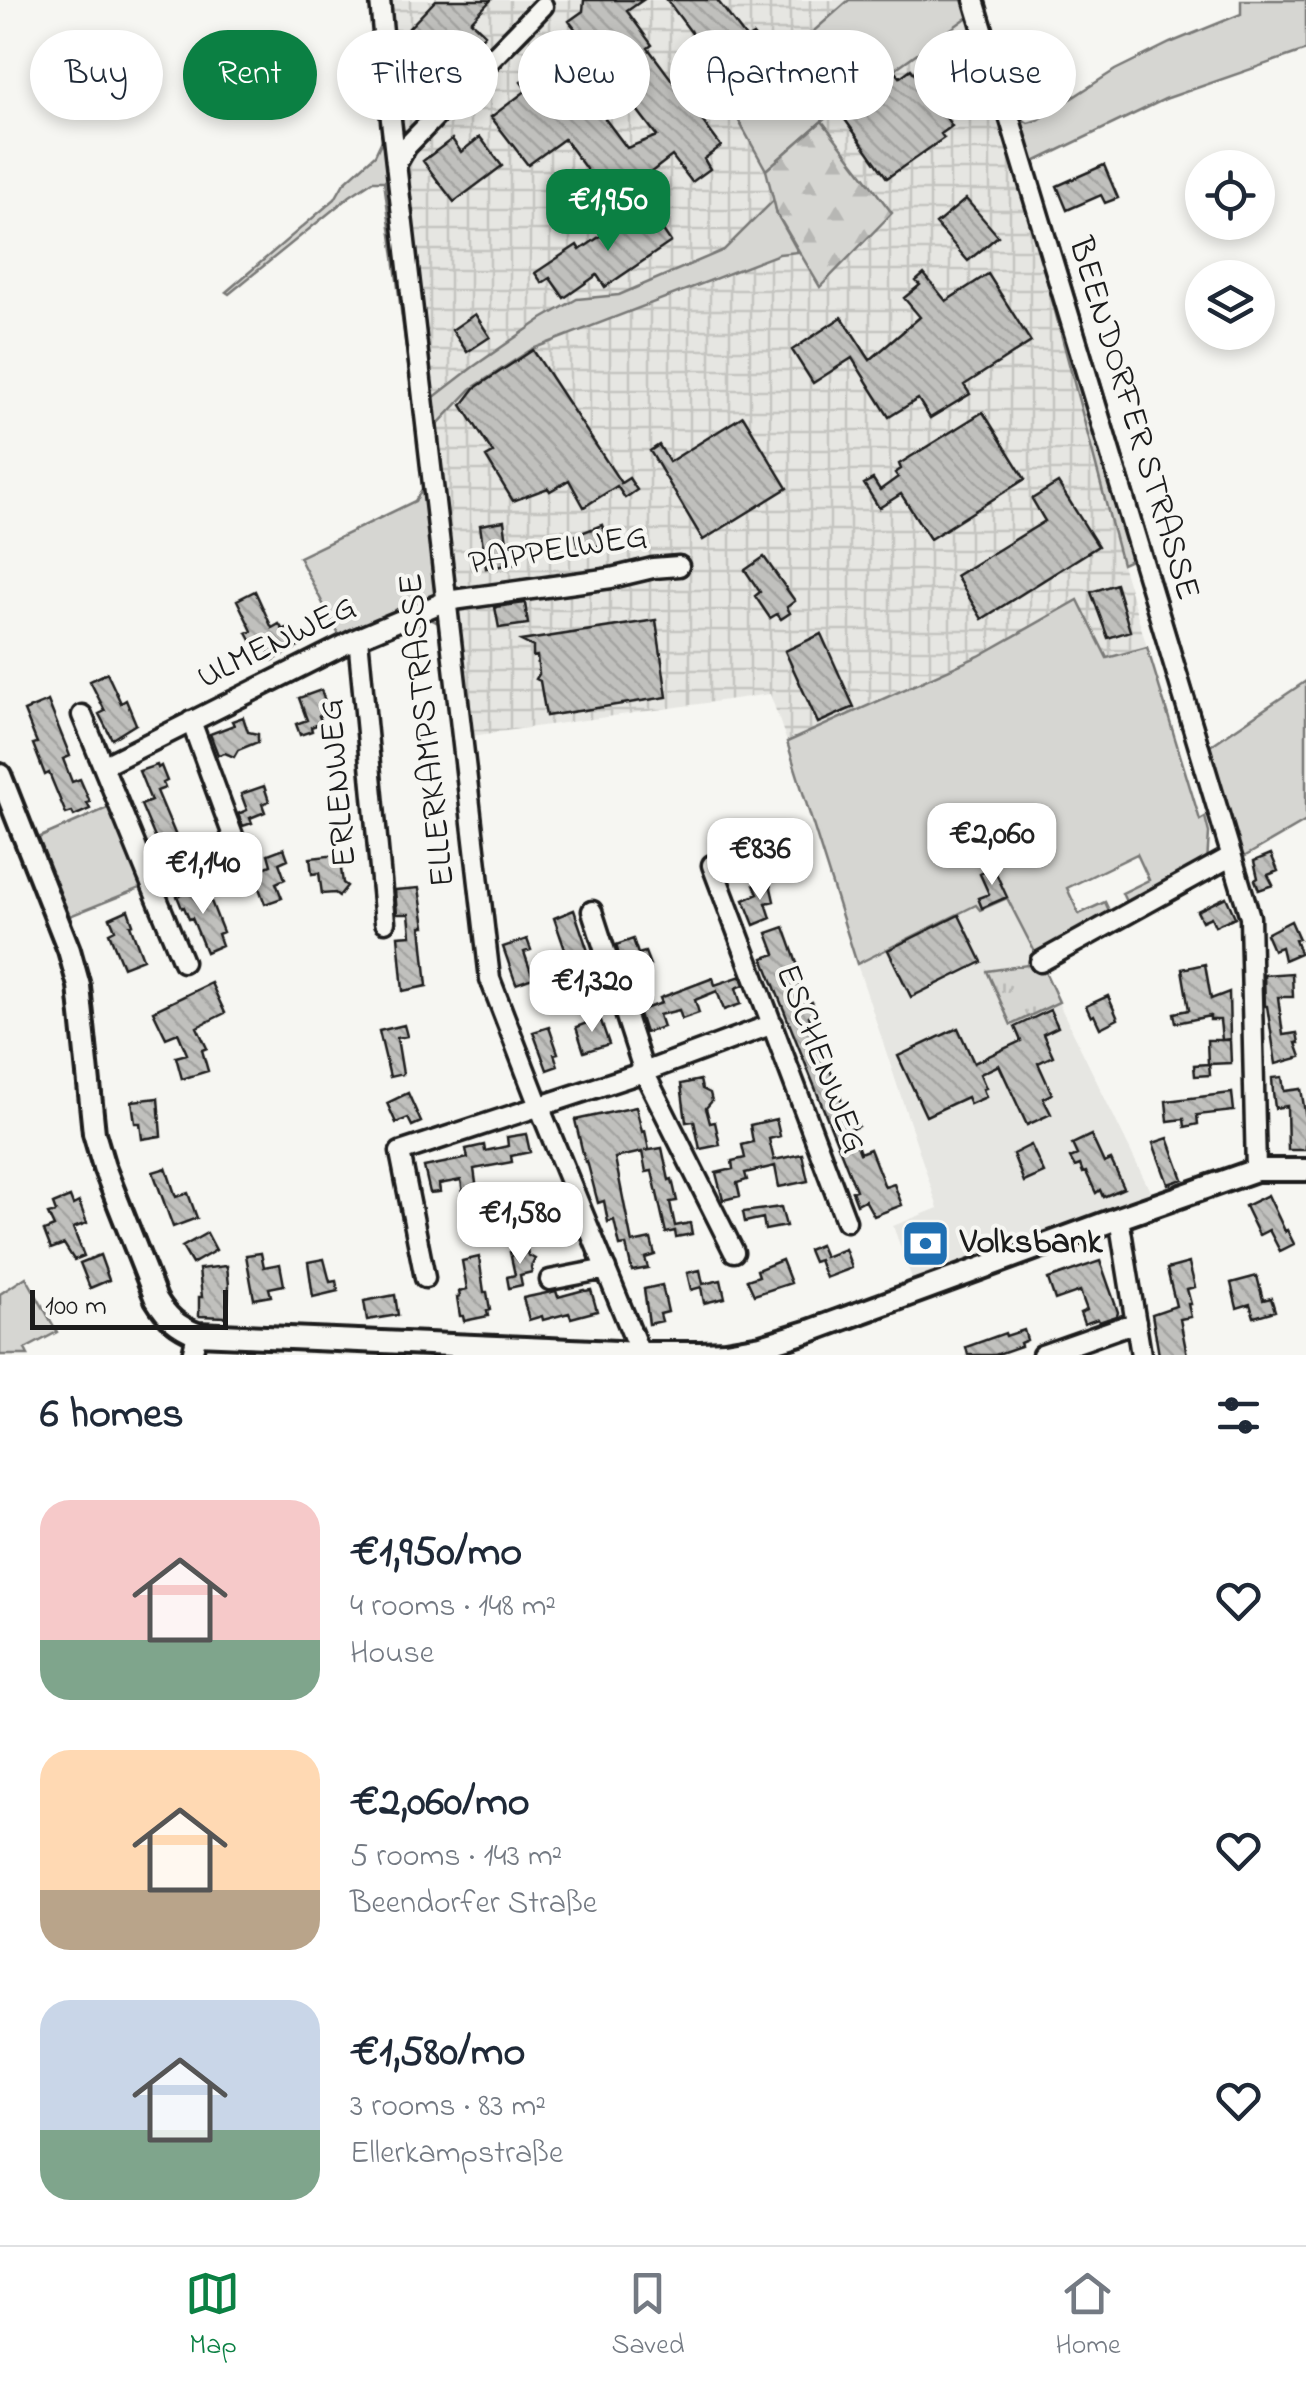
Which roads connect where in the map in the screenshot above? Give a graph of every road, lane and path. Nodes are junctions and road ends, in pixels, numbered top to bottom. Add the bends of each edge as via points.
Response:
1 (380, 0) edge
2 (974, 0) edge
3 (543, 6) dead end
4 (396, 163) junction
5 (680, 566) dead end
6 (446, 601) junction
7 (358, 638) junction
8 (82, 715) dead end
9 (191, 721) junction
10 (103, 766) junction
11 (0, 776) edge
12 (240, 855) dead end
13 (1230, 857) junction
14 (712, 865) dead end
15 (592, 911) dead end
16 (385, 922) dead end
17 (183, 962) dead end
18 (1040, 962) dead end
19 (772, 1024) junction
20 (644, 1072) junction
21 (539, 1106) junction
22 (1256, 1170) junction
23 (1306, 1170) edge
24 (1119, 1218) junction
25 (846, 1221) dead end
26 (734, 1252) dead end
27 (606, 1269) junction
28 (425, 1278) dead end
29 (550, 1280) dead end
30 (1136, 1322) junction
31 (196, 1334) junction
32 (763, 1350) edge
33 (533, 1351) edge
34 (640, 1352) junction
35 (192, 1355) edge
36 (1042, 1355) edge
37 (1141, 1355) edge

1 - 4 street, ELLERKAMPSTRASSE
2 - 13 street, BEENDORFER STRASSE
3 - 4 street
4 - 6 street, ELLERKAMPSTRASSE
5 - 6 street, PAPPELWEG
6 - 7 street, ULMENWEG
6 - 21 street, ELLERKAMPSTRASSE via 490,979
7 - 9 street, ULMENWEG
7 - 16 street, ERLENWEG
8 - 10 street
9 - 10 street, ULMENWEG
9 - 12 street, ULMENWEG
10 - 17 street
11 - 31 main road via 79,986 94,1133 104,1167 156,1299 167,1317
13 - 18 street
13 - 22 street, BEENDORFER STRASSE via 1250,917
14 - 19 street, ESCHENWEG
15 - 20 street
19 - 20 street
19 - 25 street, ESCHENWEG
20 - 21 street
20 - 26 street
21 - 27 street, ELLERKAMPSTRASSE
21 - 28 street via 400,1152
22 - 23 main road
22 - 24 main road
24 - 30 street
24 - 32 main road
27 - 29 street
27 - 34 street, ELLERKAMPSTRASSE
30 - 36 street
30 - 37 street
31 - 33 main road
31 - 35 street
32 - 34 main road
33 - 34 main road

